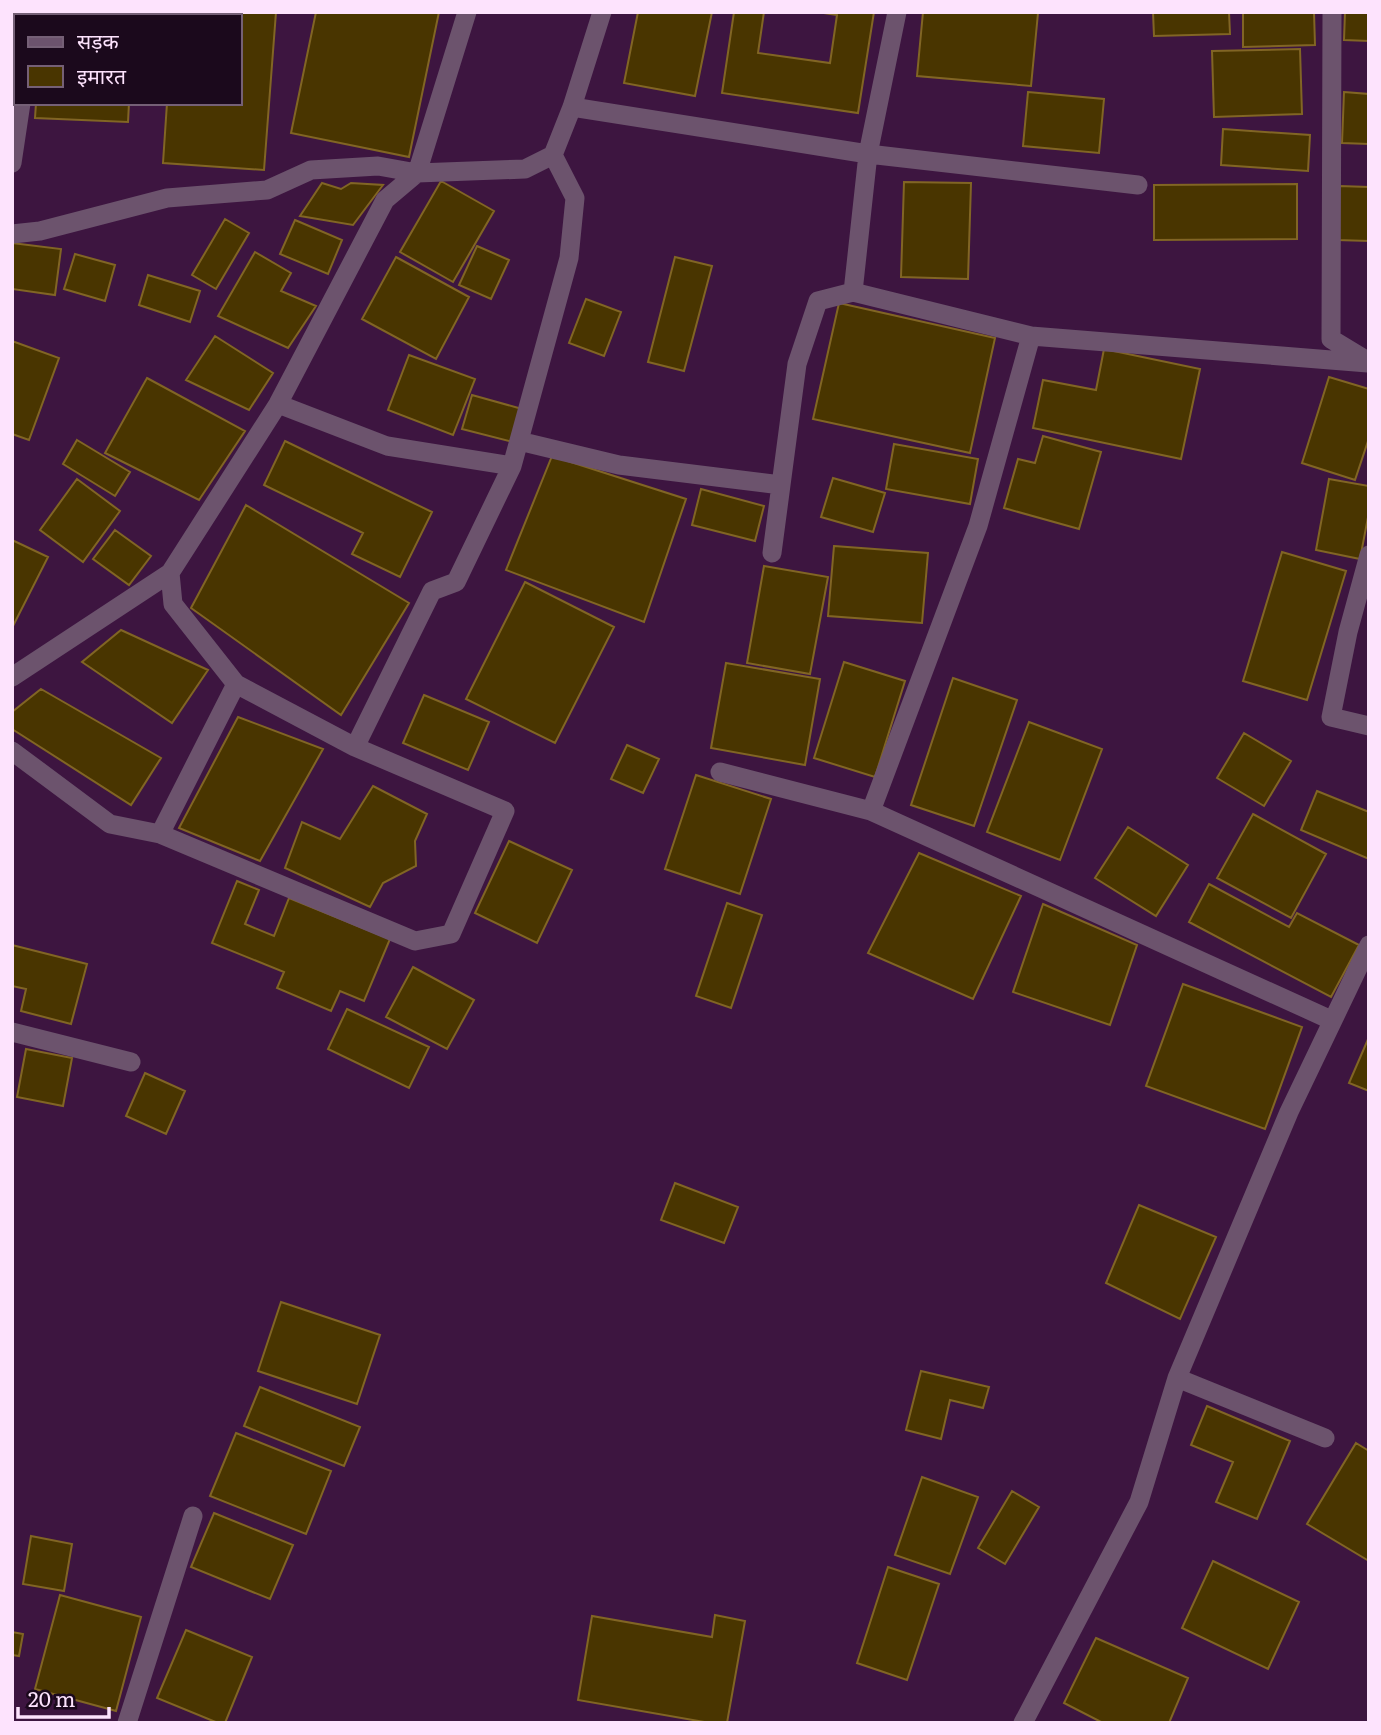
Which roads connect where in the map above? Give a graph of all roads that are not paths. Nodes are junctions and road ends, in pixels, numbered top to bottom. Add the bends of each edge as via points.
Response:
1 (467, 12) edge
2 (602, 12) edge
3 (897, 12) edge
4 (1332, 12) edge
5 (21, 105) edge
6 (572, 107) junction
7 (868, 154) junction
8 (553, 155) junction
9 (12, 163) edge
10 (417, 173) junction
11 (1138, 185) dead end
12 (12, 234) edge
13 (853, 292) junction
14 (1031, 336) junction
15 (1369, 363) edge
16 (278, 404) junction
17 (519, 441) junction
18 (512, 466) junction
19 (781, 485) junction
20 (772, 553) dead end
21 (1369, 555) edge
22 (170, 573) junction
23 (12, 677) edge
24 (236, 684) junction
25 (1369, 726) edge
26 (355, 747) junction
27 (12, 751) edge
28 (720, 772) dead end
29 (871, 811) junction
30 (160, 834) junction
31 (1369, 944) edge
32 (1331, 1020) junction
33 (12, 1032) edge
34 (131, 1062) dead end
35 (1177, 1378) junction
36 (1325, 1437) dead end
37 (193, 1516) dead end
38 (127, 1723) edge
39 (1023, 1723) edge

1 - 10 street
2 - 6 street
3 - 7 street
4 - 15 street via 1331,339
5 - 9 street
6 - 7 street
6 - 8 street
7 - 11 street
7 - 13 street
8 - 10 street via 525,169
8 - 17 street via 575,198 569,258
10 - 12 street via 378,166 311,170 267,190 167,198
10 - 16 street via 385,200
13 - 14 street
13 - 19 street via 818,301 797,364
14 - 15 street
14 - 29 street via 978,526
16 - 18 street via 387,446
16 - 22 street
17 - 18 street
17 - 19 street via 619,466
18 - 26 street via 456,582 432,591
19 - 20 street
21 - 25 street via 1331,717
22 - 23 street
22 - 24 street via 173,604
24 - 26 street
24 - 30 street
26 - 30 street via 505,811 451,934 415,941
27 - 30 street via 110,824
28 - 29 street
29 - 32 street
31 - 32 street
32 - 35 street
33 - 34 street
35 - 36 street
35 - 39 street via 1139,1502
37 - 38 street

